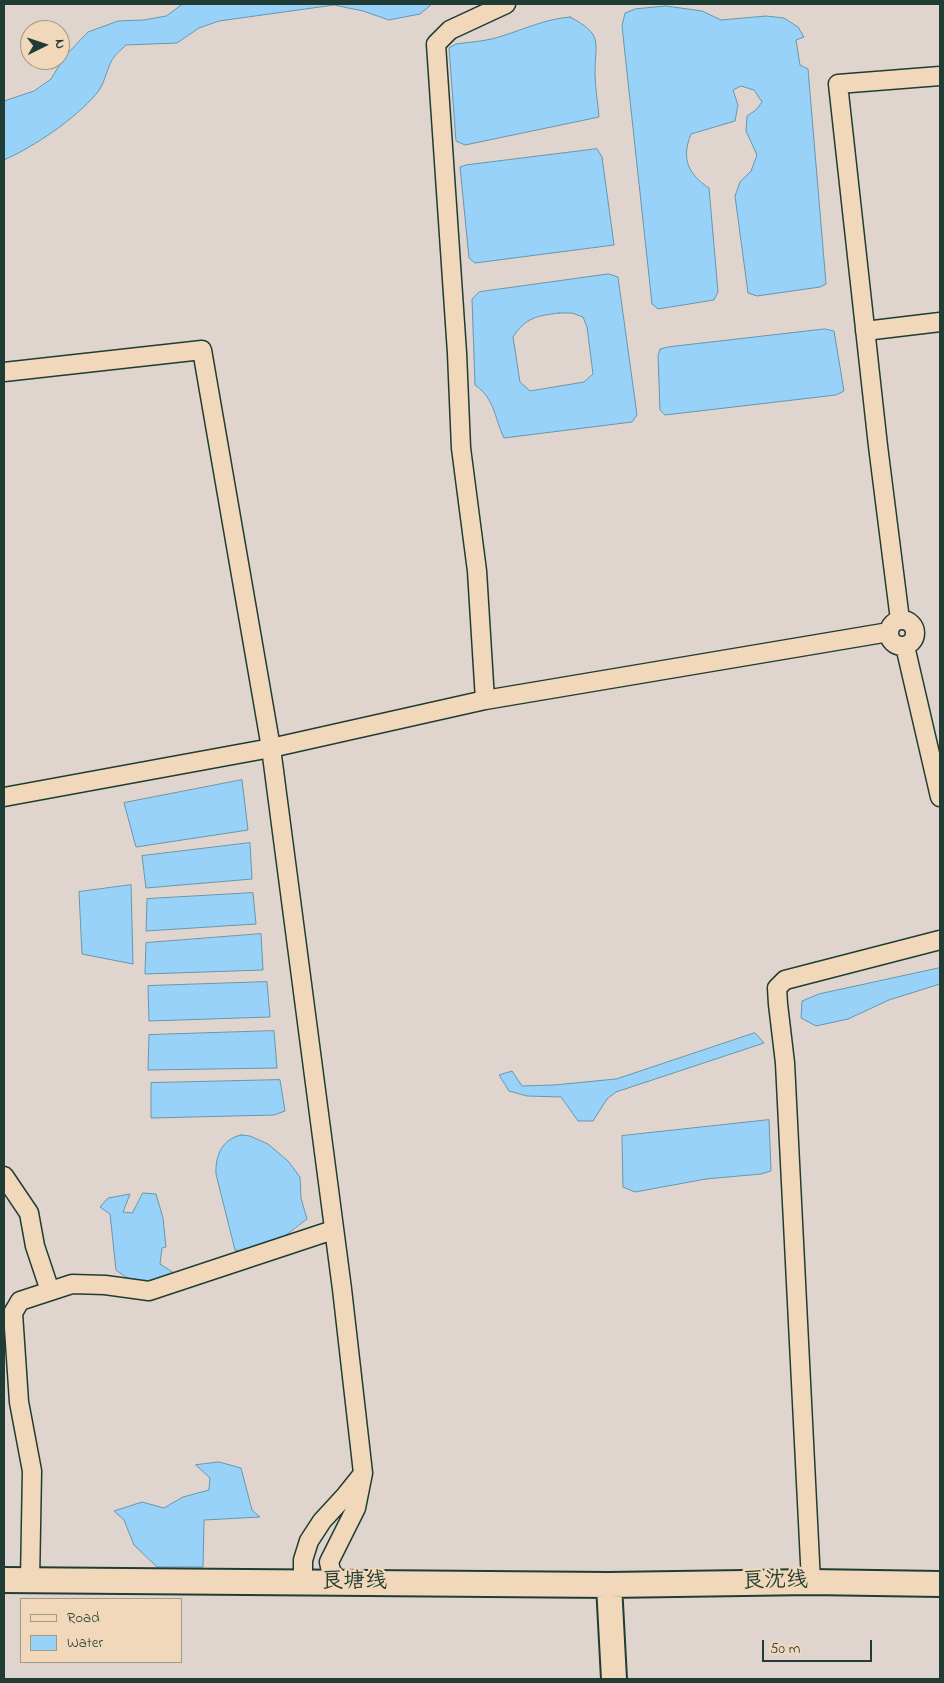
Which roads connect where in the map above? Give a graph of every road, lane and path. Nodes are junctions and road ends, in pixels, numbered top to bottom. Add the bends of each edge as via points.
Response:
1 (506, 4) edge
2 (940, 76) edge
3 (940, 322) edge
4 (865, 331) junction
5 (4, 372) edge
6 (895, 626) junction
7 (485, 700) junction
8 (271, 748) junction
9 (4, 796) edge
10 (940, 797) edge
11 (940, 940) edge
12 (4, 1176) edge
13 (333, 1230) junction
14 (50, 1291) junction
15 (363, 1473) junction
16 (4, 1580) edge
17 (30, 1581) junction
18 (811, 1582) junction
19 (303, 1583) junction
20 (340, 1583) junction
21 (940, 1584) edge
22 (609, 1585) junction
23 (614, 1679) edge

1 - 7 street via 450,30 436,44 461,448 477,571
2 - 4 street via 838,84
3 - 4 street
4 - 6 street
5 - 8 street via 202,350
6 - 7 street
6 - 10 street via 909,621 915,632 913,640 905,646
7 - 8 street
8 - 9 street
8 - 13 street
11 - 18 street via 786,980 777,988 785,1063
12 - 14 street via 29,1213 35,1246
13 - 14 street via 149,1291 72,1284
13 - 15 street
14 - 17 street via 20,1301 14,1313 19,1402 32,1471
15 - 19 street via 309,1541 303,1560
15 - 20 street via 356,1508 329,1562
16 - 17 street, 良塘线
17 - 19 street, 良塘线
18 - 21 street, 良沈线
18 - 22 street, 良沈线
19 - 20 street, 良塘线
20 - 22 street, 良塘线
22 - 23 street

